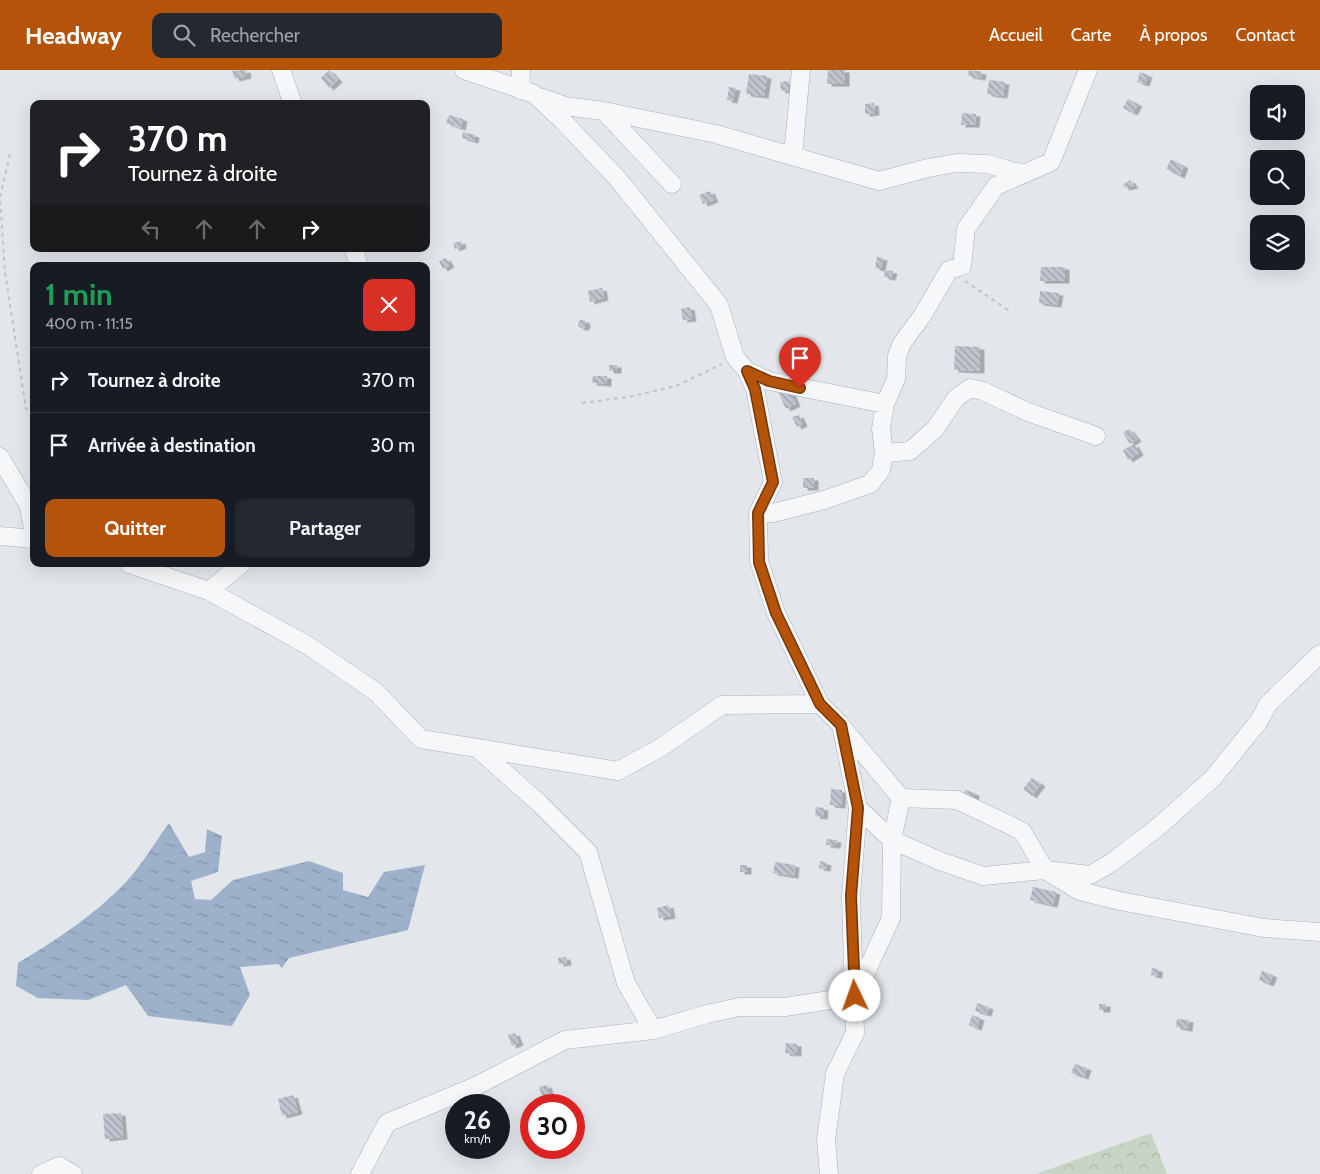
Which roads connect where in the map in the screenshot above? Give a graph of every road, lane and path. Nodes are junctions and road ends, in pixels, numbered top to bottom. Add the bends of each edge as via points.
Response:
1 (281, 70) edge
2 (464, 70) edge
3 (521, 70) edge
4 (801, 70) edge
5 (1088, 70) edge
6 (527, 92) junction
7 (292, 100) edge
8 (604, 110) junction
9 (10, 154) dead end
10 (793, 155) junction
11 (1022, 174) junction
12 (672, 184) dead end
13 (949, 270) junction
14 (1011, 312) dead end
15 (735, 357) junction
16 (747, 371) junction
17 (582, 403) dead end
18 (885, 404) junction
19 (30, 411) edge
20 (1096, 436) dead end
21 (884, 453) junction
22 (0, 457) edge
23 (30, 512) edge
24 (758, 513) junction
25 (0, 536) edge
26 (30, 539) edge
27 (138, 567) edge
28 (237, 567) edge
29 (209, 591) junction
30 (1320, 654) edge
31 (820, 704) junction
32 (841, 725) junction
33 (478, 749) junction
34 (902, 798) junction
35 (858, 808) junction
36 (892, 840) junction
37 (1045, 870) junction
38 (1320, 932) edge
39 (855, 996) junction
40 (653, 1030) junction
41 (41, 1174) edge
42 (73, 1174) edge
43 (360, 1174) edge
44 (829, 1174) edge

1 - 7 street
2 - 6 street
3 - 6 street
4 - 10 street
5 - 11 street via 1051,162
6 - 8 street via 564,106
6 - 15 street via 562,120 618,178 719,305
8 - 10 street via 716,134
8 - 12 street
9 - 19 path via 0,197 5,272 26,409
10 - 11 street via 879,181 956,163 988,164
11 - 13 street via 996,186 966,229 962,266
13 - 14 path
13 - 18 street via 922,316 902,342 897,356 896,378
15 - 16 street
15 - 17 path via 676,386
16 - 18 street via 769,381
16 - 24 street via 755,389 773,482
18 - 21 street via 881,429
20 - 21 street via 970,388 956,398 935,429 910,451
21 - 24 street via 881,470 870,484 774,513
22 - 23 street
24 - 31 street via 759,562 776,613
25 - 26 street
27 - 29 street
28 - 29 street
29 - 33 street via 307,645 376,692 421,739
30 - 37 street via 1268,704 1259,721 1213,778 1158,827 1111,863 1090,874
31 - 32 street
31 - 33 street via 722,706 618,772
32 - 34 street
32 - 35 street
33 - 40 street via 588,852 626,983
34 - 36 street
34 - 37 street via 957,800 1022,831
35 - 36 street
35 - 39 street via 851,896
36 - 37 street via 983,876
36 - 39 street via 891,918
37 - 38 street via 1080,891 1120,901 1264,928
39 - 40 street via 785,1007 739,1007
39 - 44 street via 855,1032 835,1074 826,1140
40 - 43 street via 565,1040 478,1085 387,1123
41 - 42 street via 59,1166

